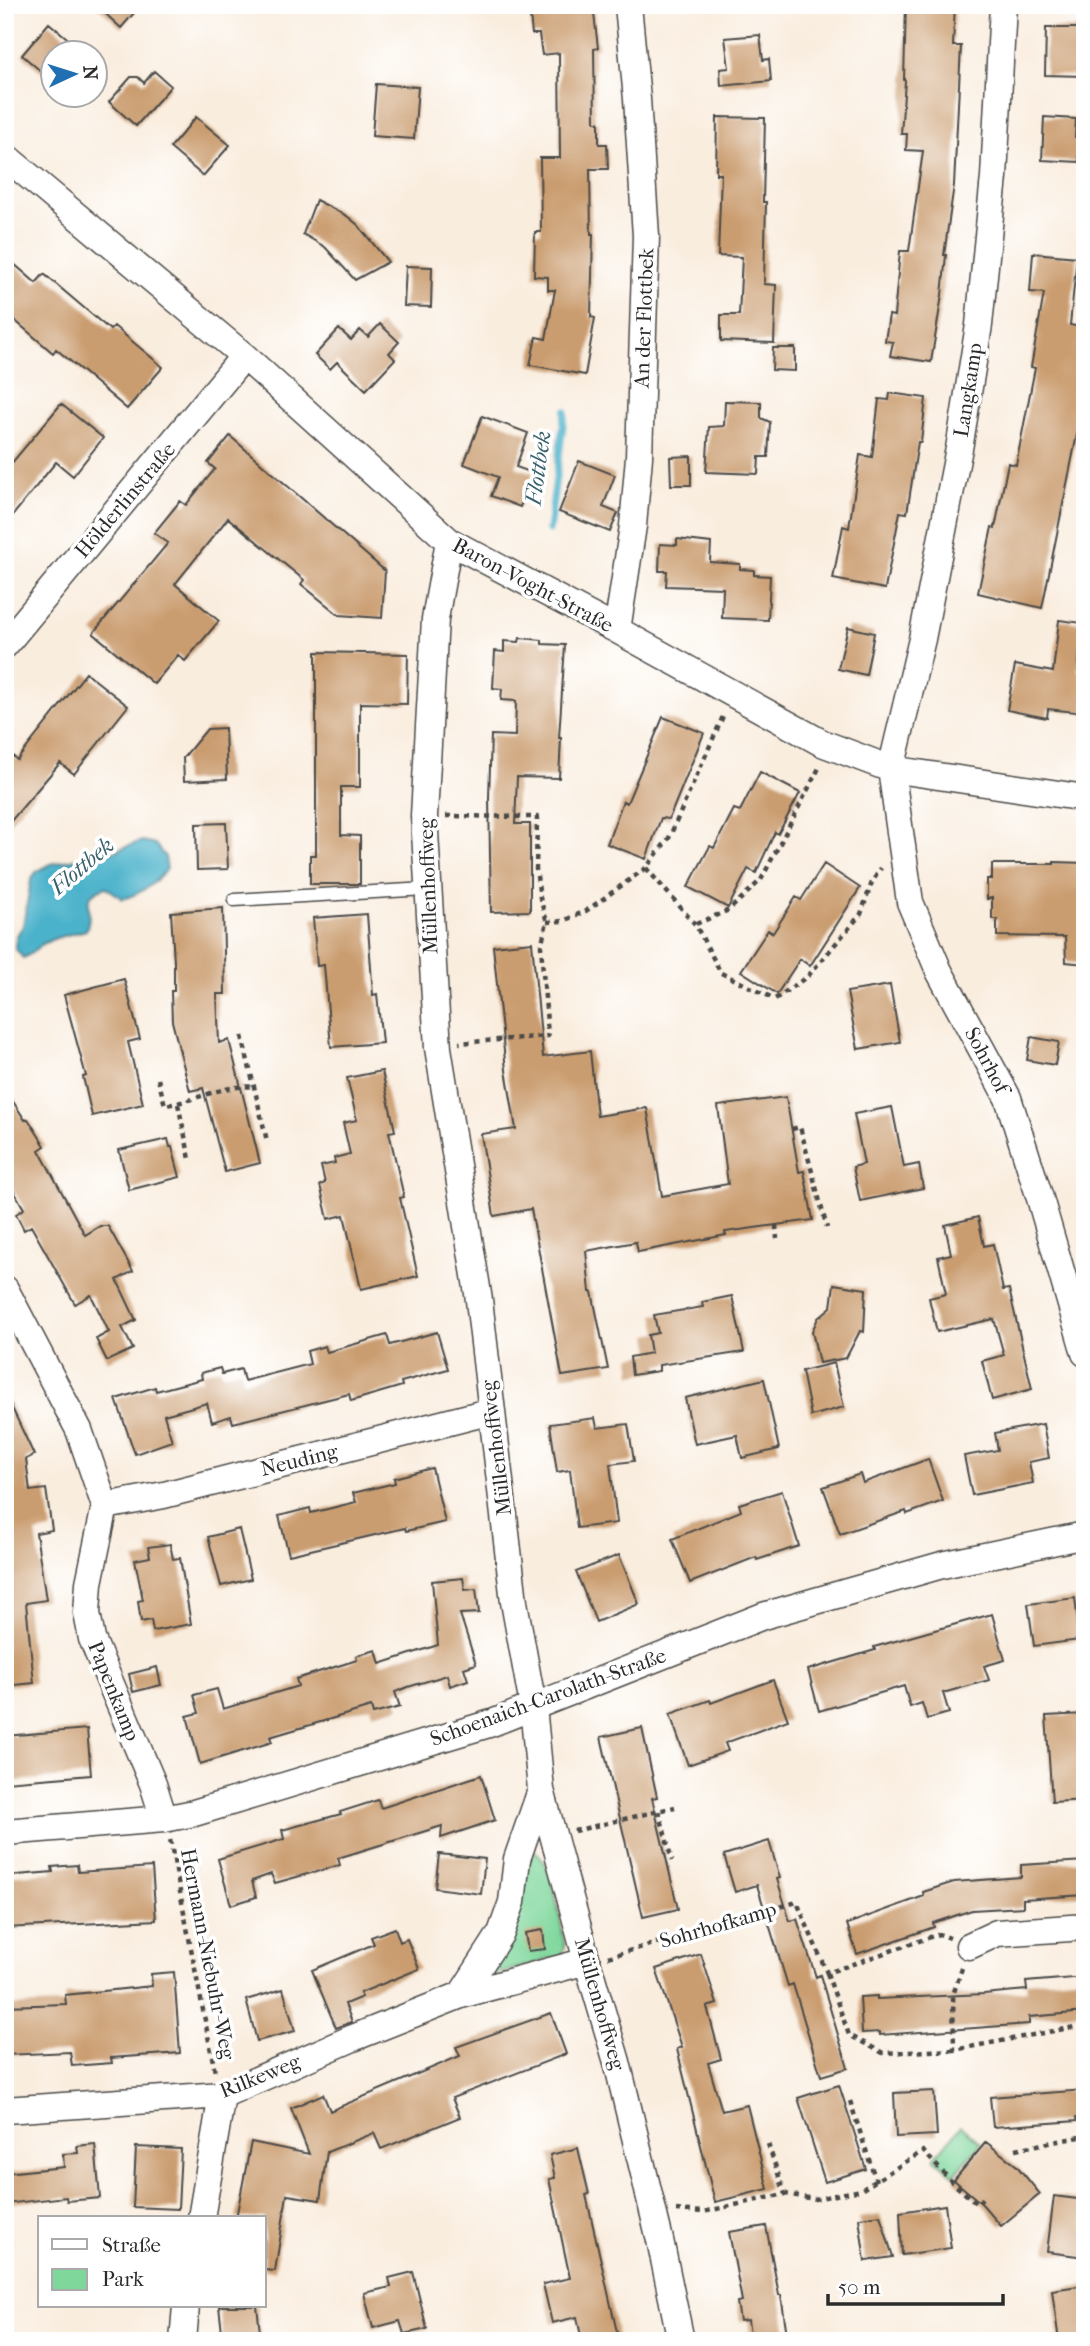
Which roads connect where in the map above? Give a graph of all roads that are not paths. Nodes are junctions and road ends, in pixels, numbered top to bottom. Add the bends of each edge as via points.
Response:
1 (628, 5) edge
2 (1003, 5) edge
3 (5, 156) edge
4 (244, 356) junction
5 (449, 541) junction
6 (617, 630) junction
7 (5, 645) edge
8 (891, 769) junction
9 (1085, 798) edge
10 (427, 890) junction
11 (234, 900) dead end
12 (5, 1289) edge
13 (1085, 1353) edge
14 (492, 1411) junction
15 (105, 1506) junction
16 (1085, 1535) edge
17 (533, 1706) junction
18 (541, 1790) junction
19 (164, 1819) junction
20 (5, 1832) edge
21 (1085, 1927) edge
22 (969, 1946) road end
23 (587, 1961) junction
24 (461, 1995) junction
25 (222, 2095) junction
26 (5, 2110) edge
27 (201, 2216) edge
28 (186, 2308) edge
29 (183, 2341) edge
30 (681, 2341) edge

1 - 6 street, An der Flottbek via 646,236 639,457
2 - 8 street, Langkamp via 994,177 979,325 925,626
3 - 4 street, Baron-Voght-Straße
4 - 5 street, Baron-Voght-Straße
4 - 7 street, Hölderlinstraße
5 - 6 street, Baron-Voght-Straße
5 - 10 street, Müllenhoffweg via 435,619 424,816
6 - 8 street, Baron-Voght-Straße via 830,746
8 - 9 street, Baron-Voght-Straße
8 - 13 street, Sohrhof via 910,902 939,971 1008,1098
10 - 11 lane
10 - 14 street, Müllenhoffweg via 437,1044 479,1300
12 - 15 street via 79,1430
14 - 15 street, Neuding
14 - 17 street, Müllenhoffweg via 514,1602
15 - 19 street, Papenkamp via 87,1613 92,1639
16 - 17 street, Schoenaich-Carolath-Straße via 942,1565 763,1616
17 - 18 street, Müllenhoffweg
17 - 19 street, Schoenaich-Carolath-Straße via 492,1723
18 - 23 street, Müllenhoffweg
18 - 24 street via 517,1858 512,1902 501,1933
19 - 20 street, Schoenaich-Carolath-Straße
21 - 22 street via 997,1933
23 - 24 street, Rilkeweg
23 - 30 street, Müllenhoffweg via 617,2062
24 - 25 street, Rilkeweg
25 - 26 street, Rilkeweg
25 - 27 street
28 - 29 street

